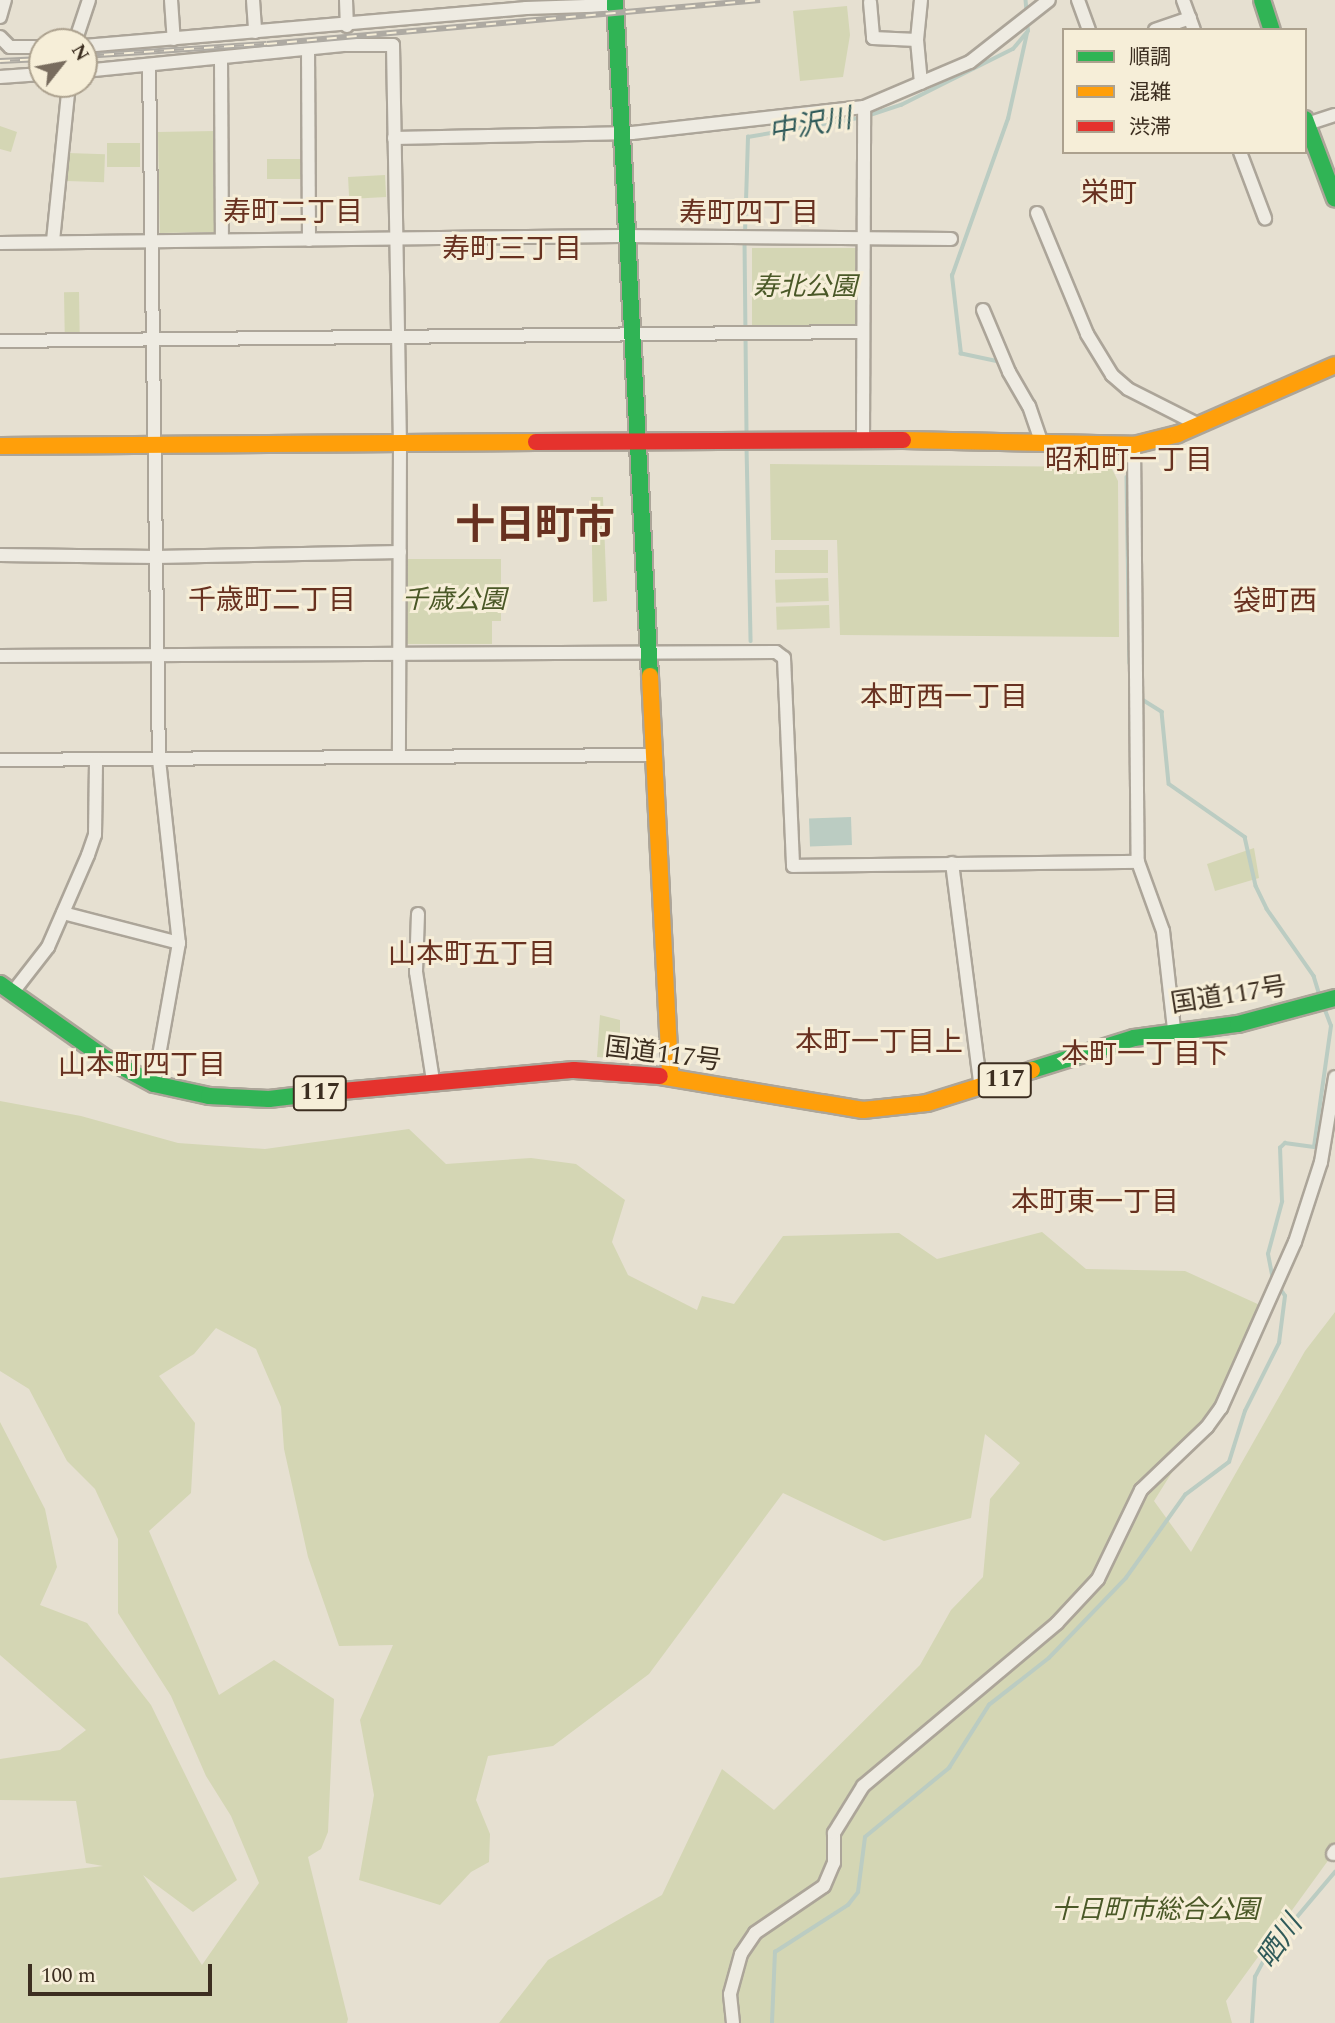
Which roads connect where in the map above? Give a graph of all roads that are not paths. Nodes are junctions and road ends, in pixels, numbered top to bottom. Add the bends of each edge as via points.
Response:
1 (5, 0) edge
2 (89, 0) edge
3 (171, 0) edge
4 (254, 0) edge
5 (346, 0) edge
6 (444, 0) edge
7 (920, 0) edge
8 (1049, 0) edge
9 (1078, 0) edge
10 (1183, 0) edge
11 (1262, 0) edge
12 (616, 2) edge
13 (870, 2) dead end
14 (525, 4) edge
15 (445, 15) junction
16 (0, 17) edge
17 (1192, 24) edge
18 (347, 26) junction
19 (80, 28) edge
20 (1088, 28) edge
21 (1167, 28) edge
22 (1271, 28) edge
23 (255, 33) junction
24 (0, 37) edge
25 (174, 39) junction
26 (917, 40) junction
27 (98, 45) edge
28 (28, 47) edge
29 (307, 48) junction
30 (220, 59) junction
31 (149, 65) junction
32 (98, 70) edge
33 (28, 75) edge
34 (0, 77) edge
35 (921, 83) junction
36 (68, 98) edge
37 (864, 107) junction
38 (1335, 115) edge
39 (1307, 122) edge
40 (1307, 125) edge
41 (622, 134) junction
42 (394, 138) junction
43 (1241, 154) edge
44 (1335, 199) edge
45 (1037, 213) dead end
46 (1265, 218) dead end
47 (629, 236) junction
48 (864, 237) junction
49 (151, 239) junction
50 (951, 239) dead end
51 (222, 240) junction
52 (309, 240) junction
53 (397, 240) junction
54 (53, 242) junction
55 (0, 243) edge
56 (983, 310) dead end
57 (863, 332) junction
58 (633, 334) junction
59 (398, 337) junction
60 (152, 339) junction
61 (0, 341) edge
62 (1335, 365) edge
63 (1199, 425) junction
64 (863, 439) junction
65 (640, 441) junction
66 (400, 443) junction
67 (1042, 444) junction
68 (153, 445) junction
69 (0, 446) edge
70 (1134, 446) junction
71 (400, 551) junction
72 (0, 555) edge
73 (156, 557) junction
74 (649, 653) junction
75 (400, 654) junction
76 (158, 655) junction
77 (0, 656) edge
78 (399, 754) junction
79 (654, 755) junction
80 (0, 760) edge
81 (96, 760) junction
82 (159, 760) junction
83 (1138, 862) junction
84 (952, 863) junction
85 (63, 913) junction
86 (418, 914) dead end
87 (179, 943) junction
88 (6, 988) edge
89 (1334, 1003) edge
90 (1174, 1029) junction
91 (670, 1077) junction
92 (1335, 1077) edge
93 (433, 1080) junction
94 (155, 1084) junction
95 (981, 1088) junction
96 (733, 2023) edge

1 - 16 street
2 - 19 street
3 - 25 street
4 - 23 street
5 - 18 street
6 - 15 street
7 - 26 street
8 - 35 street via 996,46
9 - 20 street
10 - 17 street
11 - 22 main road
12 - 14 street
12 - 41 main road
13 - 26 street via 873,38
14 - 15 street
15 - 18 street
17 - 21 street
18 - 23 street
23 - 25 street
24 - 28 street via 10,47
25 - 27 street
26 - 35 street
29 - 30 street
29 - 42 street via 393,45
29 - 52 street
30 - 31 street
30 - 51 street
31 - 32 street
31 - 49 street
33 - 34 street
35 - 37 street
36 - 54 street
37 - 41 street
37 - 48 street
38 - 39 street
40 - 44 main road
41 - 42 street
41 - 47 main road
42 - 53 street
43 - 46 street
45 - 63 street via 1087,334 1112,375 1128,389
47 - 48 street
47 - 53 street
47 - 58 main road
48 - 50 street
48 - 57 street
49 - 51 street
49 - 54 street
49 - 60 street
51 - 52 street
52 - 53 street
53 - 59 street
54 - 55 street
56 - 67 street
57 - 58 street
57 - 64 street
58 - 59 street
58 - 65 main road
59 - 60 street
59 - 66 street
60 - 61 street
60 - 68 street
62 - 63 main road
63 - 70 main road
64 - 65 main road
64 - 67 main road
65 - 66 main road
65 - 74 main road
66 - 68 main road
66 - 71 street
67 - 70 main road
68 - 69 main road
68 - 73 street
70 - 83 street
71 - 73 street
71 - 75 street
72 - 73 street
73 - 76 street
74 - 75 street
74 - 79 main road
74 - 84 street via 776,652 784,658 793,866
75 - 76 street
75 - 78 street
76 - 77 street
76 - 82 street
78 - 79 street
78 - 82 street
79 - 91 main road
80 - 81 street
81 - 82 street
81 - 85 street via 95,835
82 - 87 street
83 - 84 street
83 - 90 street via 1163,931
84 - 95 street
85 - 87 street
85 - 88 street via 48,947
86 - 93 street via 416,972
87 - 94 street
88 - 94 main road, 国道117号 / 117 via 105,1058
89 - 90 main road, 国道117号 / 117 via 1238,1024
90 - 95 main road, 国道117号 / 117
91 - 93 main road, 国道117号 / 117 via 574,1070
91 - 95 main road, 国道117号 / 117 via 863,1110 900,1109
92 - 96 street via 1321,1163 1296,1242 1221,1408 1208,1427 1141,1490 1098,1579 1057,1623 863,1786 834,1833 834,1863 824,1886 755,1933 741,1954 730,1994
93 - 94 main road, 国道117号 / 117 via 269,1099 209,1096

